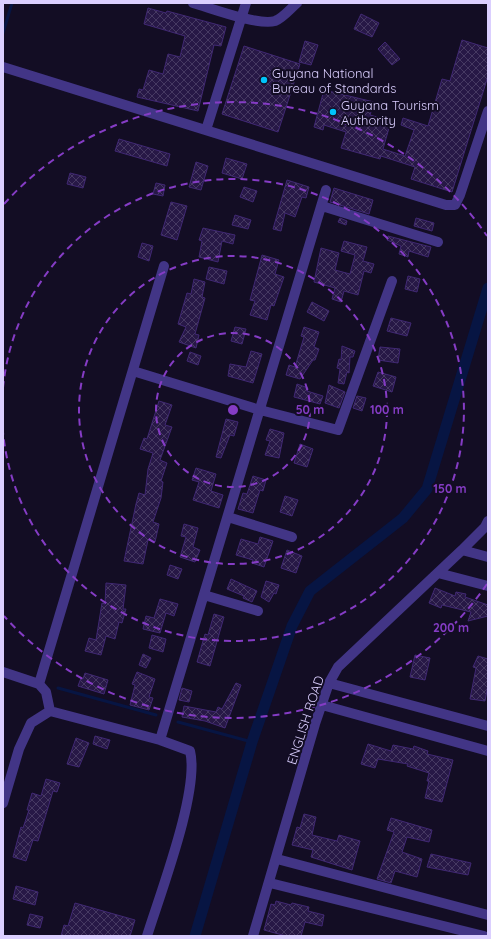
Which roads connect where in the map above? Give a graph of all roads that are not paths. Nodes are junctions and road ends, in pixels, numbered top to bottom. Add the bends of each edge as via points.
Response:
1 (193, 3) edge
2 (246, 3) edge
3 (297, 3) edge
4 (242, 17) junction
5 (3, 67) edge
6 (488, 111) edge
7 (206, 130) junction
8 (326, 190) dead end
9 (322, 206) junction
10 (438, 242) dead end
11 (164, 266) dead end
12 (392, 281) dead end
13 (133, 371) junction
14 (260, 410) junction
15 (228, 517) junction
16 (488, 521) edge
17 (292, 537) dead end
18 (462, 550) junction
19 (488, 557) edge
20 (438, 573) junction
21 (488, 586) edge
22 (204, 595) junction
23 (258, 611) dead end
24 (3, 672) edge
25 (329, 683) junction
26 (39, 684) junction
27 (322, 705) junction
28 (50, 710) junction
29 (488, 726) edge
30 (160, 740) junction
31 (488, 751) edge
32 (3, 803) edge
33 (277, 859) junction
34 (270, 883) junction
35 (488, 915) edge
36 (147, 936) edge
37 (254, 936) edge
38 (484, 936) edge

1 - 4 street
2 - 4 street
3 - 4 street via 276,21 263,22
4 - 7 street
5 - 7 street
6 - 7 street via 455,205 446,205
8 - 9 street
9 - 10 street
9 - 14 street
11 - 13 street
12 - 14 street via 338,430
13 - 14 street
13 - 26 street
14 - 15 street
15 - 17 street
15 - 22 street
16 - 18 street, ENGLISH ROAD
18 - 19 street
18 - 20 street, ENGLISH ROAD
20 - 21 street
20 - 25 street, ENGLISH ROAD via 338,666
22 - 23 street
22 - 30 street
24 - 26 street
25 - 27 street, ENGLISH ROAD
25 - 29 street
26 - 28 street via 46,692
27 - 31 street
27 - 33 street, ENGLISH ROAD
28 - 30 street
28 - 32 street via 31,723 19,749
30 - 36 street via 190,751 192,760 190,787 177,839
33 - 34 street, ENGLISH ROAD
33 - 35 street
34 - 37 street, ENGLISH ROAD
34 - 38 street

